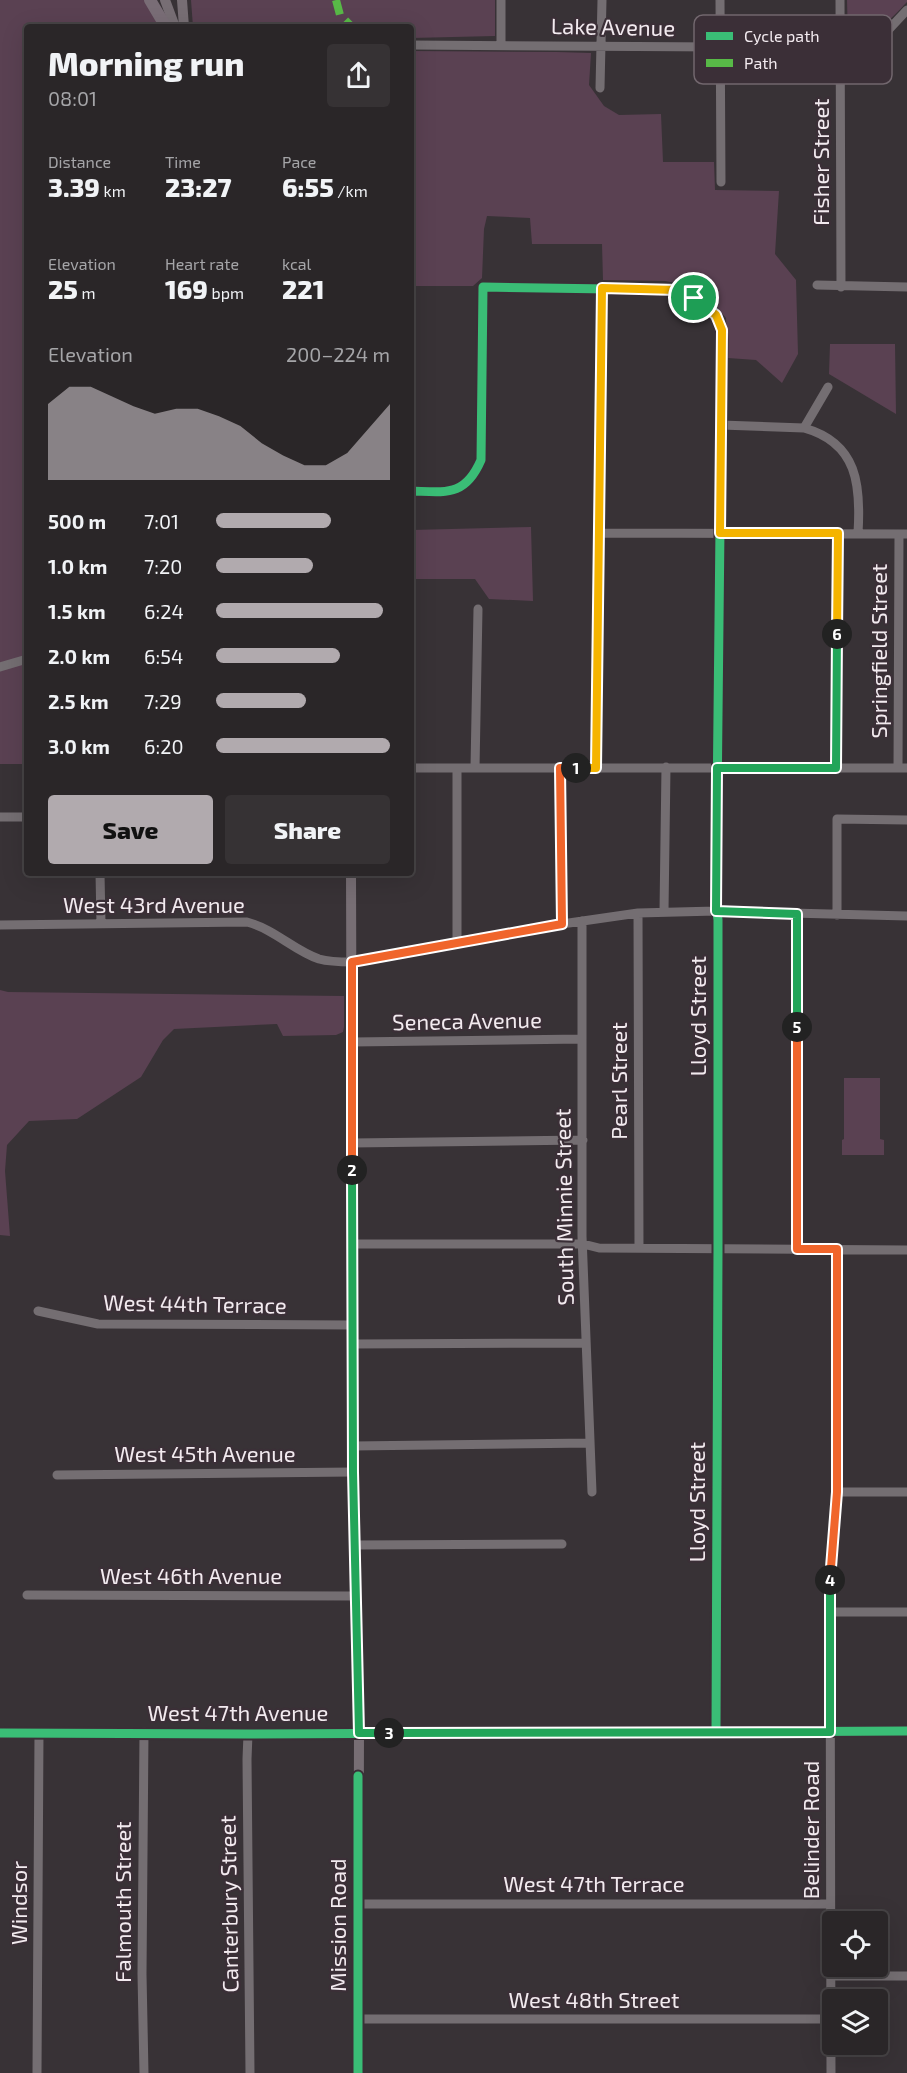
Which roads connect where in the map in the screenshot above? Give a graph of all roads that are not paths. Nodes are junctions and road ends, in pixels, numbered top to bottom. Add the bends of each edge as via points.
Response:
1 (150, 0) edge
2 (165, 0) edge
3 (182, 0) edge
4 (501, 0) edge
5 (602, 0) edge
6 (907, 10) edge
7 (164, 24) edge
8 (174, 24) edge
9 (184, 24) edge
10 (892, 27) edge
11 (414, 45) edge
12 (501, 45) junction
13 (601, 47) junction
14 (694, 47) edge
15 (720, 84) edge
16 (840, 84) edge
17 (600, 88) dead end
18 (721, 182) dead end
19 (817, 285) dead end
20 (841, 287) junction
21 (907, 287) edge
22 (602, 288) junction
23 (828, 387) dead end
24 (721, 425) junction
25 (804, 428) junction
26 (414, 491) edge
27 (599, 533) junction
28 (720, 533) junction
29 (838, 533) junction
30 (858, 533) junction
31 (903, 534) edge
32 (478, 609) dead end
33 (24, 660) edge
34 (0, 667) edge
35 (414, 768) edge
36 (457, 768) junction
37 (475, 768) junction
38 (560, 768) junction
39 (596, 768) junction
40 (666, 768) junction
41 (717, 768) junction
42 (836, 768) junction
43 (903, 768) edge
44 (0, 817) edge
45 (24, 817) edge
46 (907, 820) edge
47 (100, 876) edge
48 (351, 876) edge
49 (664, 911) junction
50 (716, 911) junction
51 (638, 913) junction
52 (797, 914) junction
53 (837, 915) junction
54 (907, 915) edge
55 (582, 921) junction
56 (101, 924) junction
57 (562, 924) junction
58 (0, 925) edge
59 (457, 943) junction
60 (352, 962) junction
61 (582, 1039) junction
62 (352, 1042) junction
63 (583, 1140) junction
64 (352, 1143) junction
65 (352, 1244) junction
66 (584, 1244) junction
67 (639, 1248) junction
68 (797, 1249) junction
69 (837, 1249) junction
70 (718, 1250) junction
71 (907, 1251) edge
72 (38, 1311) dead end
73 (353, 1325) junction
74 (585, 1343) junction
75 (353, 1344) junction
76 (590, 1443) junction
77 (353, 1446) junction
78 (353, 1472) junction
79 (57, 1474) dead end
80 (592, 1492) dead end
81 (837, 1492) junction
82 (907, 1492) edge
83 (562, 1544) dead end
84 (354, 1545) junction
85 (27, 1596) dead end
86 (354, 1596) junction
87 (830, 1612) junction
88 (907, 1612) edge
89 (716, 1731) junction
90 (907, 1731) edge
91 (144, 1732) junction
92 (830, 1732) junction
93 (0, 1733) edge
94 (39, 1733) junction
95 (359, 1733) junction
96 (248, 1734) junction
97 (358, 1904) junction
98 (830, 1904) junction
99 (830, 1911) edge
100 (888, 1976) edge
101 (907, 1976) edge
102 (358, 2019) junction
103 (822, 2019) edge
104 (831, 2055) edge
105 (38, 2073) edge
106 (144, 2073) edge
107 (250, 2073) edge
108 (358, 2073) edge
109 (831, 2073) edge

1 - 7 highway
2 - 8 main road
3 - 9 main road
4 - 12 street
5 - 13 street
6 - 10 street, Lake Avenue
11 - 12 street, Lake Avenue
12 - 13 street, Lake Avenue
13 - 14 street, Lake Avenue
13 - 17 street
15 - 18 street
16 - 20 street, Fisher Street
19 - 20 street
20 - 21 street
22 - 24 street, Lloyd Street via 677,290 716,315 722,330
22 - 26 street via 483,287 481,460 474,475 455,490
22 - 27 street
23 - 25 street
24 - 25 street
24 - 28 street, Lloyd Street
25 - 30 street via 827,437 849,459 859,489
27 - 28 street
27 - 39 street
28 - 29 street
28 - 41 street, Lloyd Street
29 - 30 street
29 - 42 street
30 - 31 street
31 - 43 street, Springfield Street
32 - 37 street
33 - 34 street
35 - 36 street
36 - 37 street
36 - 59 street
37 - 38 street
38 - 39 street
38 - 57 street
39 - 40 street
40 - 41 street
40 - 49 street
41 - 42 street
41 - 50 street, Lloyd Street
42 - 43 street
44 - 45 street
46 - 53 street via 837,819
47 - 56 street
48 - 60 main road, Mission Road
49 - 50 street, West 43rd Avenue
49 - 51 street, West 43rd Avenue
50 - 52 street, West 43rd Avenue
50 - 70 street, Lloyd Street
51 - 55 street, West 43rd Avenue
51 - 67 street, Pearl Street
52 - 53 street, West 43rd Avenue
52 - 68 street
53 - 54 street, West 43rd Avenue
55 - 57 street, West 43rd Avenue
55 - 61 street, South Minnie Street
56 - 58 street, West 43rd Avenue
56 - 60 street, West 43rd Avenue via 247,922 317,958
57 - 59 street, West 43rd Avenue
59 - 60 street, West 43rd Avenue
60 - 62 main road, Mission Road
61 - 62 street, Seneca Avenue
61 - 63 street, South Minnie Street
62 - 64 main road, Mission Road
63 - 64 street
63 - 66 street, South Minnie Street
64 - 65 main road, Mission Road
65 - 66 street
65 - 73 main road, Mission Road
66 - 67 street
66 - 74 street, South Minnie Street
67 - 70 street
68 - 69 street
68 - 70 street
69 - 71 street
69 - 81 street
70 - 89 street, Lloyd Street
72 - 73 street, West 44th Terrace via 98,1324
73 - 75 main road, Mission Road
74 - 75 street
74 - 76 street, South Minnie Street
75 - 77 main road, Mission Road
76 - 77 street
76 - 80 street, South Minnie Street
77 - 78 main road, Mission Road
78 - 79 street, West 45th Avenue
78 - 84 main road, Mission Road
81 - 82 street
81 - 87 street
83 - 84 street
84 - 86 main road, Mission Road
85 - 86 street, West 46th Avenue
86 - 95 main road, Mission Road
87 - 88 street
87 - 92 street
89 - 92 street, West 47th Avenue
89 - 95 street, West 47th Avenue
90 - 92 street, West 47th Avenue
91 - 94 street, West 47th Avenue
91 - 96 street, West 47th Avenue
91 - 106 street, Falmouth Street
92 - 98 street, Belinder Road
93 - 94 street, West 47th Avenue
94 - 105 street, Windsor
95 - 96 street, West 47th Avenue
95 - 97 main road, Mission Road
96 - 107 street, Canterbury Street
97 - 98 street, West 47th Terrace
97 - 102 main road, Mission Road
98 - 99 street, Belinder Road
100 - 101 street
102 - 103 street, West 48th Street
102 - 108 main road, Mission Road
104 - 109 street, Belinder Road

